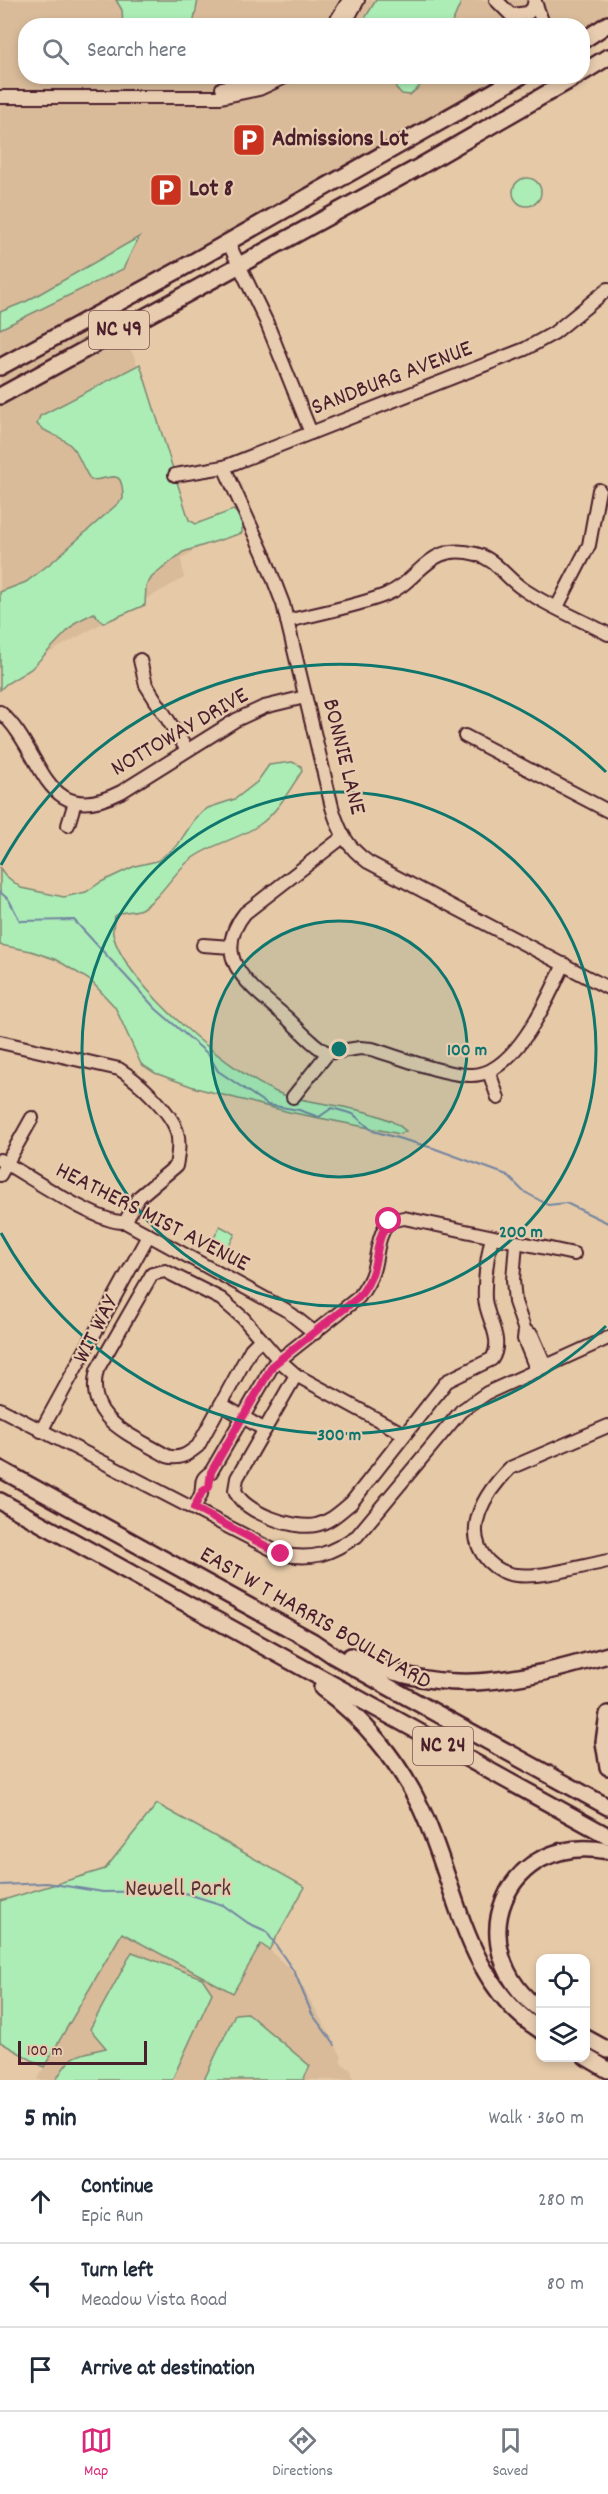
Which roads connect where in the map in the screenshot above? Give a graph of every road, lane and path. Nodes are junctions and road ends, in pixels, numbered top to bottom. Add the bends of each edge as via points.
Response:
1 (349, 0) edge
2 (358, 0) edge
3 (496, 0) edge
4 (534, 0) edge
5 (512, 15) junction
6 (338, 18) edge
7 (348, 18) edge
8 (515, 18) edge
9 (541, 18) edge
10 (608, 24) edge
11 (590, 36) edge
12 (608, 57) edge
13 (590, 66) edge
14 (246, 84) edge
15 (270, 84) edge
16 (507, 84) edge
17 (558, 84) edge
18 (0, 89) edge
19 (0, 97) edge
20 (228, 242) junction
21 (239, 264) junction
22 (608, 289) edge
23 (2, 366) edge
24 (0, 396) edge
25 (311, 433) junction
26 (224, 467) junction
27 (175, 475) dead end
28 (599, 489) dead end
29 (557, 607) junction
30 (287, 621) junction
31 (608, 634) edge
32 (140, 660) dead end
33 (306, 697) junction
34 (0, 712) edge
35 (465, 736) dead end
36 (187, 750) junction
37 (75, 802) junction
38 (608, 811) edge
39 (68, 825) dead end
40 (343, 837) junction
41 (203, 945) dead end
42 (231, 946) junction
43 (564, 964) junction
44 (608, 988) edge
45 (0, 1042) edge
46 (328, 1053) junction
47 (489, 1072) junction
48 (292, 1097) dead end
49 (498, 1098) dead end
50 (32, 1118) dead end
51 (2, 1166) edge
52 (125, 1222) junction
53 (148, 1236) junction
54 (492, 1237) junction
55 (516, 1243) junction
56 (574, 1254) dead end
57 (315, 1333) junction
58 (608, 1338) edge
59 (261, 1339) junction
60 (279, 1360) junction
61 (541, 1369) junction
62 (296, 1375) junction
63 (220, 1404) junction
64 (0, 1409) edge
65 (243, 1417) junction
66 (608, 1426) edge
67 (265, 1430) junction
68 (41, 1431) junction
69 (404, 1434) junction
70 (0, 1469) edge
71 (0, 1501) edge
72 (194, 1508) junction
73 (608, 1561) edge
74 (312, 1641) junction
75 (608, 1654) edge
76 (279, 1655) junction
77 (608, 1713) edge
78 (608, 1767) edge
79 (608, 1807) edge
80 (608, 1836) edge
81 (608, 1851) edge
82 (538, 2008) edge
83 (536, 2027) edge
84 (590, 2060) edge
85 (608, 2070) edge

1 - 6 street
2 - 7 street
3 - 5 street
4 - 5 street via 528,13
4 - 9 street
5 - 8 street
10 - 11 main road
12 - 13 main road, NC 49
14 - 18 street via 217,89
15 - 19 street via 221,97
16 - 20 main road, NC 49
17 - 21 main road, NC 49 via 428,162
20 - 21 street
20 - 23 main road, NC 49
21 - 24 main road, NC 49
21 - 25 street
22 - 25 street, SANDBURG AVENUE via 554,333 525,349
25 - 26 street, SANDBURG AVENUE
26 - 27 street, SANDBURG AVENUE
26 - 30 street, BONNIE LANE via 271,571
28 - 29 street via 589,545
29 - 30 street via 524,590 491,561 458,552 434,557 405,584 386,595
29 - 31 street
30 - 33 street, BONNIE LANE
32 - 36 street via 146,685
33 - 36 street, NOTTOWAY DRIVE via 254,711
33 - 40 street, BONNIE LANE
34 - 37 street via 20,735 48,785
35 - 38 street
36 - 37 street, NOTTOWAY DRIVE via 106,800
37 - 39 street
40 - 42 street via 245,913 235,927
40 - 43 street, BONNIE LANE via 368,862
41 - 42 street
42 - 46 street via 235,966 244,980
43 - 44 street, BONNIE LANE
43 - 47 street via 510,1056
45 - 52 street via 119,1069 173,1123 178,1140 176,1166 139,1197
46 - 47 street via 372,1049 457,1074
46 - 48 street
47 - 49 street
50 - 51 street
51 - 52 street, HEATHERS MIST AVENUE via 110,1220
52 - 53 street, HEATHERS MIST AVENUE
53 - 57 street, HEATHERS MIST AVENUE via 289,1312
53 - 68 street
54 - 55 street
54 - 57 street via 404,1218 389,1221 382,1230 366,1287
54 - 69 street via 485,1283 497,1343 494,1356 447,1381
55 - 56 street
55 - 61 street via 515,1302 525,1331 532,1335 531,1344
57 - 60 street
58 - 61 street
59 - 60 street, WIT WAY
59 - 63 street, WIT WAY via 251,1349
59 - 63 street, WIT WAY via 221,1299 182,1277 160,1270 145,1283 94,1381 96,1397 110,1422 173,1458 187,1455 198,1446
60 - 62 street, WIT WAY
60 - 65 street
61 - 72 street via 461,1411 357,1536 337,1550 302,1558 281,1554
62 - 67 street
62 - 69 street, WIT WAY
63 - 65 street
64 - 68 street
65 - 67 street
65 - 72 street via 211,1472 203,1478 202,1492
66 - 73 street via 510,1468 485,1501 475,1527 486,1558 504,1573 527,1575
67 - 69 street via 237,1478 237,1494 246,1506 303,1527 333,1518 351,1503
68 - 72 street
70 - 74 main road, EAST W T HARRIS BOULEVARD / NC 24
71 - 76 main road, EAST W T HARRIS BOULEVARD / NC 24
74 - 75 main road via 386,1670 443,1682 524,1678
74 - 79 main road, EAST W T HARRIS BOULEVARD / NC 24
76 - 80 main road, EAST W T HARRIS BOULEVARD / NC 24
76 - 83 main road via 350,1711 399,1769 433,1835 471,1943 488,1978 508,2005
77 - 78 main road via 604,1742
81 - 82 main road via 581,1848 544,1857 524,1871 504,1899 497,1922 500,1954 517,1988
84 - 85 main road

